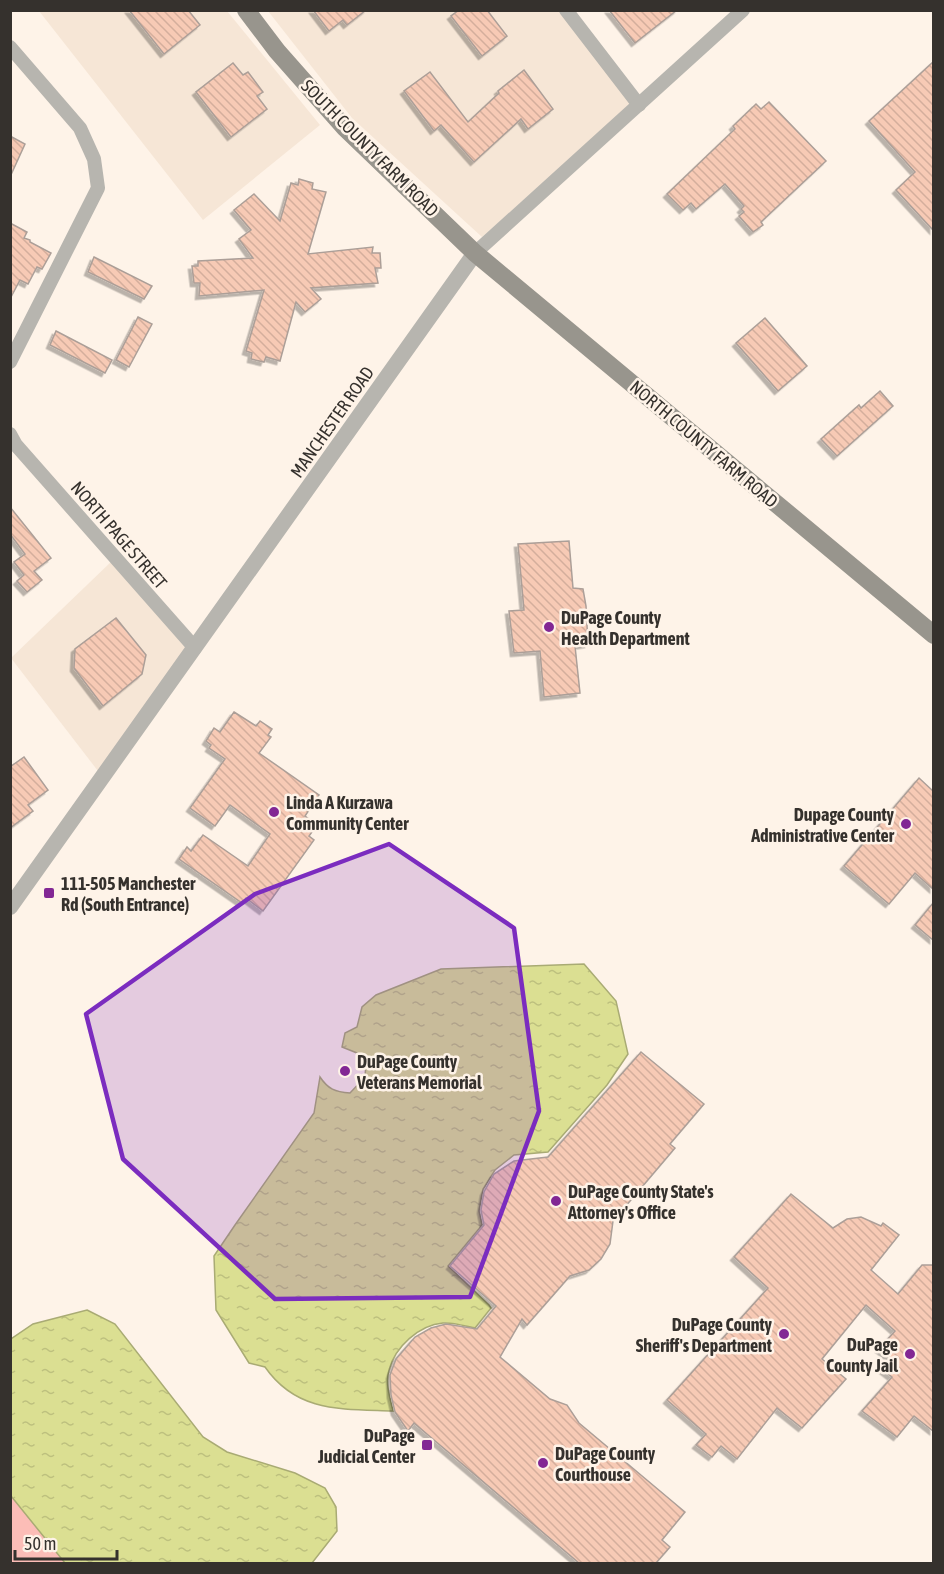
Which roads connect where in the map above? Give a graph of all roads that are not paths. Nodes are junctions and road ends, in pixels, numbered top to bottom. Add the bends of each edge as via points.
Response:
1 (246, 10) edge
2 (567, 10) edge
3 (743, 10) edge
4 (10, 48) edge
5 (639, 105) junction
6 (476, 253) junction
7 (10, 362) edge
8 (12, 441) edge
9 (933, 635) edge
10 (195, 648) junction
11 (10, 907) edge

1 - 6 main road, SOUTH COUNTY FARM ROAD via 345,128
2 - 5 street
3 - 5 street, MANCHESTER ROAD
4 - 7 street via 80,128 94,159 98,188
5 - 6 street, MANCHESTER ROAD
6 - 9 main road, NORTH COUNTY FARM ROAD
6 - 10 street, MANCHESTER ROAD
8 - 10 street, NORTH PAGE STREET
10 - 11 street, MANCHESTER ROAD

